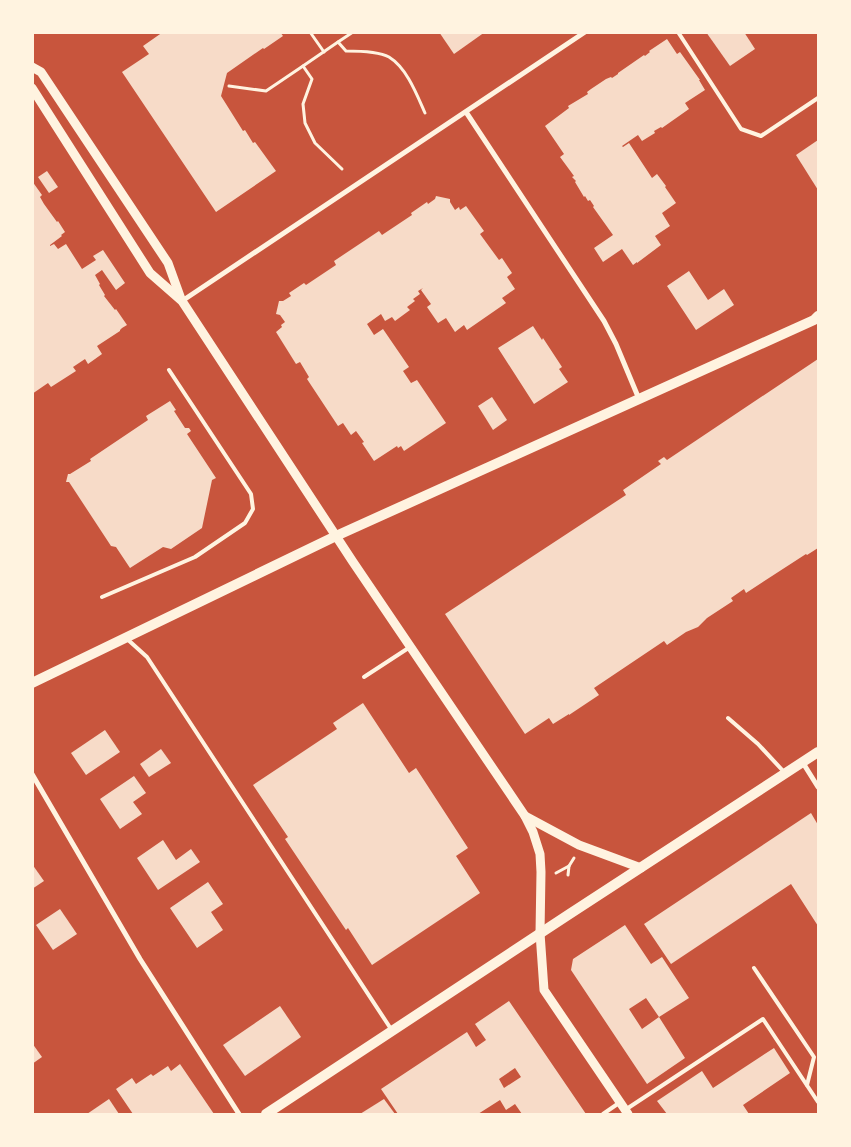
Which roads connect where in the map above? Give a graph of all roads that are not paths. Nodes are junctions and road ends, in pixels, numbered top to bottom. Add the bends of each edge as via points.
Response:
1 (585, 32) edge
2 (678, 32) edge
3 (32, 66) edge
4 (32, 88) edge
5 (818, 98) edge
6 (466, 112) junction
7 (182, 302) junction
8 (818, 316) edge
9 (169, 370) dead end
10 (639, 399) junction
11 (336, 536) junction
12 (102, 597) dead end
13 (125, 637) junction
14 (410, 647) junction
15 (364, 676) dead end
16 (32, 683) edge
17 (728, 718) dead end
18 (818, 752) edge
19 (803, 762) junction
20 (785, 773) junction
21 (32, 774) edge
22 (818, 787) edge
23 (525, 816) junction
24 (640, 868) junction
25 (540, 933) junction
26 (754, 968) dead end
27 (393, 1031) junction
28 (807, 1085) junction
29 (818, 1102) edge
30 (624, 1109) edge
31 (239, 1114) edge
32 (266, 1114) edge
33 (603, 1114) edge

1 - 6 street
2 - 5 lane via 741,129 761,136
3 - 7 street via 41,72 168,263
4 - 7 street via 150,273
6 - 7 street
6 - 10 street via 604,321
7 - 11 street
8 - 10 main road
9 - 12 lane via 251,494 253,509 245,523 195,557
10 - 11 main road
11 - 13 main road
11 - 14 street
13 - 16 main road
13 - 27 lane via 147,657
14 - 15 lane
14 - 23 street
17 - 20 lane
18 - 19 main road
19 - 20 main road
19 - 22 street
20 - 24 main road
21 - 31 street via 140,959
23 - 24 street via 579,845
23 - 25 street via 540,854
24 - 25 main road
25 - 27 main road
25 - 30 street via 544,990
26 - 28 lane via 814,1057
27 - 32 main road
28 - 29 lane
28 - 30 lane via 763,1019
30 - 33 lane

